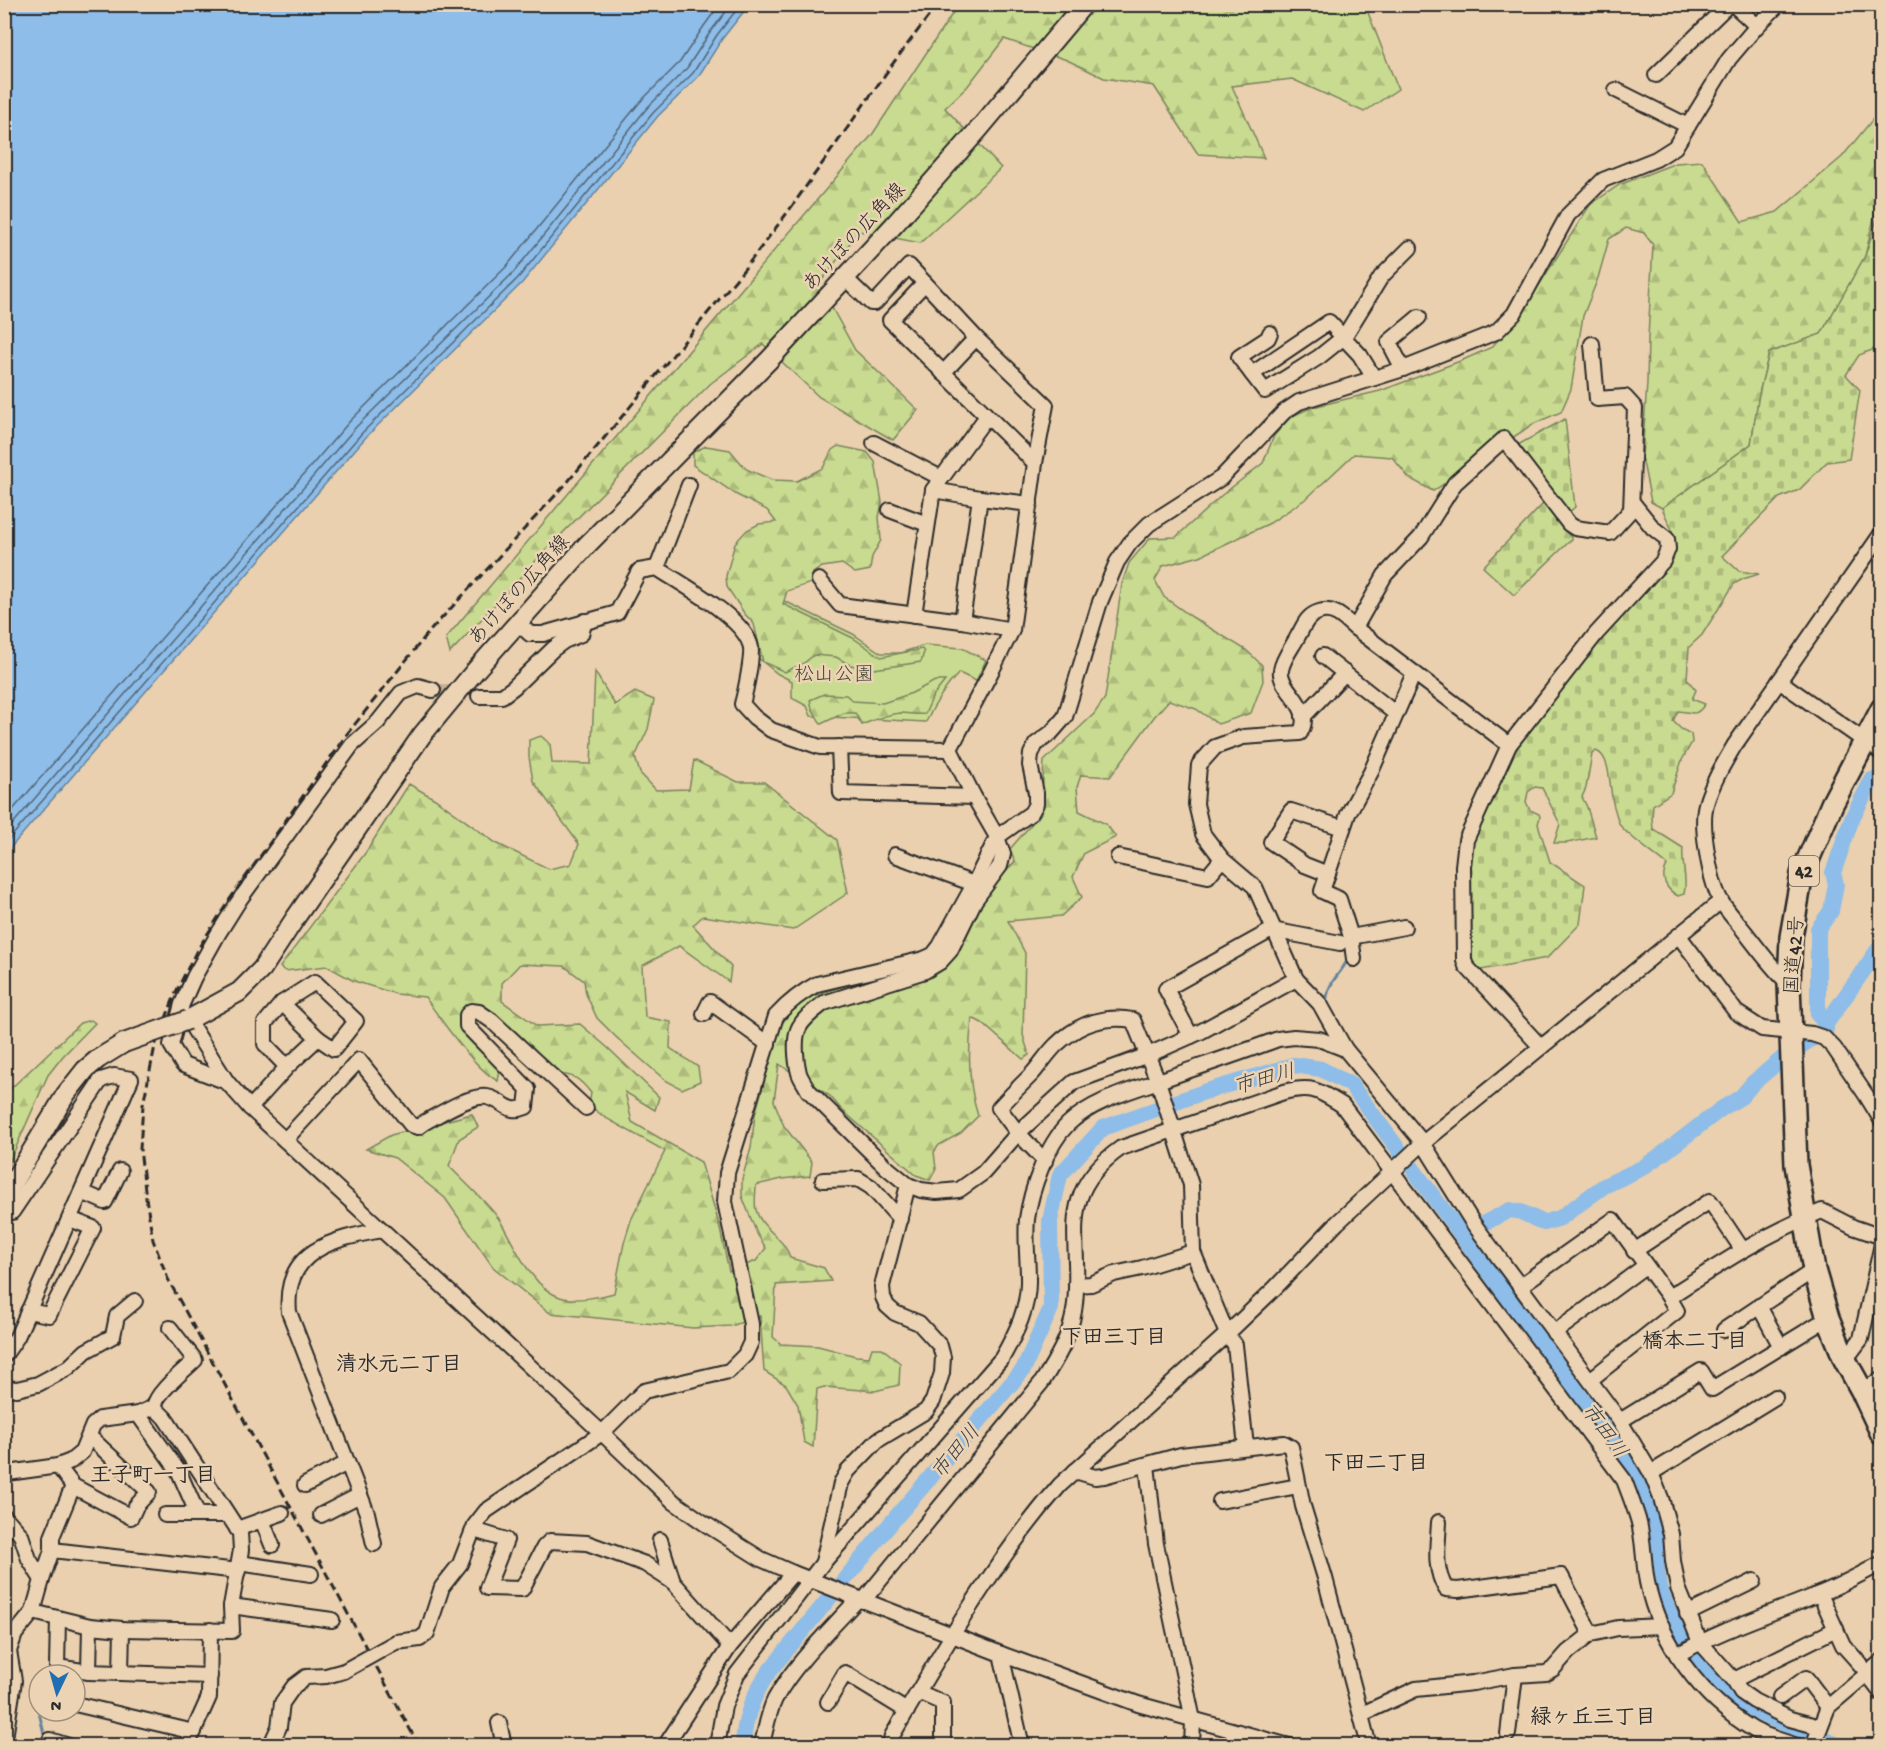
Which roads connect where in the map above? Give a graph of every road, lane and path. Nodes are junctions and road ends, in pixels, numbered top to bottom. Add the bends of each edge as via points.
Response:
1 (1084, 4) edge
2 (1731, 4) edge
3 (1779, 4) edge
4 (1757, 26) junction
5 (1656, 75) dead end
6 (1616, 90) dead end
7 (1688, 126) junction
8 (1410, 248) dead end
9 (845, 278) junction
10 (925, 283) junction
11 (1419, 317) dead end
12 (1270, 333) dead end
13 (1344, 337) junction
14 (976, 338) junction
15 (1592, 344) dead end
16 (1403, 369) junction
17 (943, 373) junction
18 (1251, 374) junction
19 (1374, 378) junction
20 (987, 416) junction
21 (874, 442) dead end
22 (1035, 463) junction
23 (941, 478) junction
24 (689, 485) dead end
25 (933, 490) junction
26 (980, 498) junction
27 (1632, 502) junction
28 (1030, 504) junction
29 (890, 510) dead end
30 (927, 524) junction
31 (1881, 533) edge
32 (657, 568) junction
33 (819, 580) dead end
34 (914, 615) junction
35 (585, 621) junction
36 (962, 621) junction
37 (518, 623) junction
38 (1355, 628) junction
39 (1012, 630) junction
40 (1323, 656) dead end
41 (1345, 673) junction
42 (1414, 673) junction
43 (1779, 681) junction
44 (433, 690) tunnel mouth
45 (479, 696) tunnel mouth
46 (1881, 709) edge
47 (1396, 714) junction
48 (1303, 717) junction
49 (1509, 745) junction
50 (1876, 745) edge
51 (839, 747) junction
52 (950, 749) junction
53 (974, 797) junction
54 (1343, 828) junction
55 (997, 837) junction
56 (895, 855) dead end
57 (1118, 857) dead end
58 (1222, 859) junction
59 (1328, 874) junction
60 (974, 884) junction
61 (1721, 901) junction
62 (1404, 927) dead end
63 (1272, 930) junction
64 (1679, 936) junction
65 (1346, 940) junction
66 (1354, 959) dead end
67 (1296, 979) junction
68 (1789, 984) junction
69 (282, 1003) junction
70 (704, 1014) dead end
71 (188, 1020) junction
72 (1191, 1036) junction
73 (318, 1038) junction
74 (1803, 1042) junction
75 (768, 1044) junction
76 (1541, 1047) junction
77 (1345, 1049) junction
78 (1148, 1055) junction
79 (287, 1067) junction
80 (1158, 1081) junction
81 (227, 1082) junction
82 (250, 1108) junction
83 (586, 1108) dead end
84 (1881, 1121) edge
85 (1174, 1130) junction
86 (1017, 1133) junction
87 (285, 1140) junction
88 (1420, 1146) junction
89 (1044, 1161) junction
90 (120, 1171) dead end
91 (1391, 1171) junction
92 (823, 1180) dead end
93 (908, 1185) junction
94 (82, 1192) junction
95 (4, 1197) edge
96 (4, 1210) edge
97 (1806, 1218) junction
98 (70, 1219) junction
99 (900, 1219) junction
100 (382, 1230) junction
101 (1881, 1237) edge
102 (1881, 1244) edge
103 (1742, 1249) junction
104 (1634, 1251) junction
105 (1192, 1252) junction
106 (1645, 1266) junction
107 (1814, 1270) junction
108 (1076, 1285) junction
109 (1520, 1286) junction
110 (1669, 1297) junction
111 (135, 1301) dead end
112 (1759, 1306) junction
113 (28, 1311) junction
114 (1828, 1318) junction
115 (170, 1328) dead end
116 (1724, 1330) dead end
117 (1554, 1333) junction
118 (1227, 1334) junction
119 (1781, 1347) junction
120 (4, 1356) edge
121 (1845, 1360) junction
122 (1881, 1379) edge
123 (1590, 1380) junction
124 (4, 1388) edge
125 (1862, 1391) junction
126 (1775, 1397) dead end
127 (154, 1407) junction
128 (138, 1414) junction
129 (1620, 1421) junction
130 (602, 1433) junction
131 (1881, 1434) edge
132 (90, 1437) junction
133 (1246, 1447) junction
134 (347, 1463) junction
135 (1147, 1465) junction
136 (58, 1466) junction
137 (1076, 1471) junction
138 (1651, 1473) junction
139 (6, 1474) edge
140 (305, 1485) dead end
141 (73, 1486) junction
142 (1298, 1486) junction
143 (360, 1495) junction
144 (1220, 1501) dead end
145 (282, 1513) dead end
146 (165, 1515) dead end
147 (198, 1515) junction
148 (228, 1515) junction
149 (321, 1515) dead end
150 (4, 1516) edge
151 (262, 1520) junction
152 (1439, 1522) dead end
153 (237, 1529) junction
154 (474, 1530) junction
155 (660, 1540) dead end
156 (374, 1544) dead end
157 (272, 1545) dead end
158 (52, 1550) junction
159 (1881, 1563) edge
160 (822, 1564) junction
161 (238, 1567) junction
162 (793, 1573) junction
163 (311, 1574) dead end
164 (42, 1580) junction
165 (809, 1580) junction
166 (1754, 1581) dead end
167 (673, 1582) junction
168 (1820, 1594) junction
169 (860, 1600) junction
170 (231, 1606) junction
171 (33, 1612) junction
172 (1687, 1614) junction
173 (58, 1618) junction
174 (332, 1620) dead end
175 (90, 1626) junction
176 (1662, 1626) junction
177 (122, 1629) junction
178 (1836, 1629) junction
179 (210, 1630) junction
180 (1591, 1634) junction
181 (951, 1635) junction
182 (1700, 1642) junction
183 (730, 1646) junction
184 (1001, 1654) junction
185 (1677, 1655) junction
186 (1881, 1661) edge
187 (89, 1672) junction
188 (1868, 1672) junction
189 (122, 1673) junction
190 (1515, 1675) junction
191 (210, 1676) junction
192 (1734, 1680) junction
193 (918, 1692) junction
194 (1881, 1694) edge
195 (1780, 1697) dead end
196 (828, 1702) dead end
197 (87, 1707) edge
198 (1828, 1707) junction
199 (907, 1711) junction
200 (1362, 1713) junction
201 (1193, 1720) junction
202 (499, 1724) dead end
203 (1820, 1727) junction
204 (194, 1731) junction
205 (1756, 1731) junction
206 (1508, 1734) dead end
207 (50, 1740) dead end
208 (4, 1744) edge
209 (670, 1744) edge
210 (1813, 1745) edge
211 (69, 1746) edge
212 (187, 1746) edge
213 (270, 1746) edge
214 (504, 1746) edge
215 (717, 1746) edge
216 (765, 1746) edge
217 (889, 1746) edge
218 (942, 1746) edge
219 (1022, 1746) edge
220 (1192, 1746) edge
221 (1289, 1746) edge
222 (1369, 1746) edge
223 (1752, 1746) edge
224 (1797, 1746) edge

1 - 9 main road, あけぼの広角線 via 980,129
2 - 4 street
2 - 5 street
3 - 4 street
4 - 7 street via 1729,59
6 - 7 street
7 - 16 street via 1675,147 1603,180 1568,215 1514,314 1496,332
8 - 13 street via 1381,277
9 - 10 street via 871,303 909,266
9 - 37 main road, あけぼの広角線 via 587,545
10 - 14 street
10 - 17 street via 890,320
11 - 16 street via 1389,342
12 - 18 street via 1239,357
13 - 18 street via 1329,322
13 - 18 street via 1264,392
13 - 19 street
14 - 17 street
14 - 22 street via 1046,405
15 - 27 street via 1597,399 1625,397 1635,408
16 - 19 street
17 - 20 street
19 - 55 street via 1299,402 1284,412 1221,478 1149,524 1130,543 1100,602 1065,717 1036,744 1031,754 1036,804
20 - 22 street
20 - 23 street
21 - 23 street
22 - 28 street
23 - 25 street
24 - 32 street
25 - 26 street
25 - 30 street
26 - 28 street
26 - 36 street
27 - 38 street via 1631,510 1610,533 1575,528 1504,439 1455,483 1421,537 1385,575
27 - 49 street via 1666,539 1668,549 1663,561 1596,634
28 - 39 street
29 - 30 street
30 - 34 street
31 - 43 street
32 - 35 street via 639,572 617,613
32 - 51 street via 730,617 744,631 752,646 742,704 754,717 771,730 820,747
33 - 34 street via 840,605
34 - 36 street
35 - 37 street via 543,634 530,634
35 - 45 street via 581,634 553,649 508,692 502,696
36 - 39 street
37 - 71 main road, あけぼの広角線 via 422,735 262,969 239,992
38 - 42 street
38 - 48 street via 1337,613 1322,611 1310,616 1281,671
39 - 52 street
40 - 41 street
41 - 47 street
41 - 48 street
42 - 47 street
42 - 49 street
43 - 50 street
43 - 61 street via 1734,746 1706,806 1707,853
44 - 81 street via 418,686 401,693 378,722 352,745 240,899 194,977 171,1045 183,1065
46 - 50 highway, 国道42号 / 42
47 - 54 street
48 - 58 street via 1304,728 1300,733 1243,737 1215,747 1199,765 1196,804 1203,834
49 - 76 street via 1466,840 1464,960
50 - 68 highway, 国道42号 / 42 via 1832,804 1803,874 1791,937
50 - 74 highway, 国道42号 / 42 via 1816,871 1806,922
51 - 52 street
51 - 53 street via 841,793
52 - 53 street
53 - 55 street
54 - 59 street
54 - 59 street via 1291,811 1271,842 1305,865
55 - 60 street
55 - 93 street via 1003,854 1000,866 975,900 950,951 940,962 925,971 824,1003 798,1030 799,1074 808,1090
56 - 60 street
57 - 58 street via 1208,876
58 - 63 street via 1255,888
59 - 65 street via 1322,891 1339,899
60 - 75 street via 933,954 817,984 802,992 776,1016
61 - 64 street
61 - 68 street
62 - 65 street
63 - 65 street
63 - 67 street
63 - 72 street via 1166,989
64 - 74 street via 1736,1012 1762,1029
64 - 76 street
65 - 66 street
67 - 72 street
67 - 77 street via 1320,1004
68 - 74 highway, 国道42号 / 42
69 - 73 street
69 - 73 street via 315,982 356,1020 334,1049
69 - 79 street via 265,1023 265,1044
70 - 75 street via 710,1002
71 - 81 street
71 - 95 main road, あけぼの広角線, bridge via 124,1043 85,1070 66,1094
72 - 78 street
73 - 79 street
74 - 84 street via 1834,1048
74 - 97 highway, 国道42号 / 42 via 1796,1165
75 - 130 street via 725,1187 751,1342 745,1355 729,1371 644,1391
76 - 88 street
77 - 80 street via 1319,1039 1278,1039
77 - 88 street
78 - 80 street
78 - 86 street via 1074,1082
78 - 86 street via 1133,1020 1098,1020 1072,1031 999,1108
79 - 82 street
80 - 85 street
80 - 89 street via 1082,1113 1067,1125
81 - 82 street
82 - 87 street
83 - 87 street via 492,1021 471,1011 467,1026 528,1089 526,1107 511,1109 488,1097 475,1097 418,1127 411,1125 359,1060
85 - 91 street via 1284,1092 1300,1088 1318,1090 1342,1105
85 - 105 street via 1191,1185
85 - 108 street via 1120,1148 1093,1173 1084,1188 1075,1221
86 - 89 street
86 - 93 street via 983,1173 959,1190 937,1192
87 - 100 street
88 - 91 street
88 - 109 street
89 - 160 street via 1031,1197 1026,1301 1021,1322 1002,1359
90 - 94 street via 105,1202
91 - 118 street
91 - 176 street via 1624,1480 1638,1520 1647,1583
92 - 99 street via 858,1179 871,1187
93 - 99 street
94 - 96 street via 131,1079 114,1076 101,1080 12,1212
94 - 98 street
97 - 101 street via 1822,1211
97 - 103 street
97 - 107 highway, 国道42号 / 42
98 - 113 street
98 - 113 street via 93,1228 49,1315
99 - 160 street via 882,1286 883,1297 896,1313 919,1323 940,1347 942,1373 926,1411 878,1440 848,1471 841,1483
100 - 130 street
100 - 134 street via 310,1253 292,1277 287,1296 289,1312
102 - 121 street via 1861,1339
103 - 104 street via 1710,1201
103 - 110 street
104 - 106 street
104 - 109 street via 1613,1220
105 - 108 street via 1091,1284
105 - 118 street
106 - 110 street
106 - 117 street
107 - 112 street
107 - 114 highway, 国道42号 / 42
108 - 169 street via 1068,1333 1042,1382
109 - 117 street
110 - 123 street via 1677,1311
111 - 124 street via 117,1317 113,1336 86,1351 68,1368 38,1384
112 - 116 street
112 - 119 street
113 - 120 street
114 - 119 street
114 - 121 highway, 国道42号 / 42
115 - 127 street via 195,1360 170,1383
117 - 123 street
118 - 133 street via 1235,1345
118 - 137 street
119 - 129 street via 1712,1389 1701,1371
121 - 125 highway, 国道42号 / 42
122 - 125 street
123 - 129 street
125 - 131 highway, 国道42号 / 42
126 - 138 street
127 - 128 street
127 - 148 street
128 - 132 street via 100,1419 93,1425
128 - 147 street via 179,1472
129 - 138 street
130 - 154 street via 486,1511
130 - 162 street via 674,1502 762,1559
132 - 136 street via 82,1452
132 - 141 street via 149,1492 131,1517
133 - 135 street via 1181,1455
133 - 142 street via 1284,1443 1291,1447
134 - 140 street
134 - 143 street
135 - 137 street via 1095,1477
135 - 201 street via 1156,1544
136 - 139 street
136 - 141 street
137 - 181 street via 1038,1510
138 - 172 street via 1671,1534 1676,1578
141 - 158 street via 52,1537
142 - 144 street
142 - 200 street
143 - 149 street
143 - 156 street
145 - 151 street
146 - 147 street
147 - 148 street
148 - 153 street
150 - 164 street via 21,1534 29,1559
151 - 153 street
151 - 157 street
152 - 180 street via 1437,1560 1439,1578 1446,1589 1561,1576
153 - 161 street via 241,1550
154 - 167 street via 506,1540 487,1588 522,1589 544,1547 550,1541 561,1540 588,1543 645,1564
154 - 213 street, bridge via 460,1564 442,1587 427,1633 420,1639 396,1642 344,1671 306,1677 282,1703 279,1727
155 - 167 street
158 - 161 street
158 - 164 street
159 - 168 street
160 - 165 street
161 - 163 street
161 - 170 street
162 - 165 street
162 - 183 street
164 - 171 street
165 - 169 street
165 - 215 street via 737,1674 724,1706
166 - 172 street
167 - 183 street
168 - 178 street
168 - 182 street
169 - 181 street
169 - 216 street via 792,1674 775,1700 762,1744
170 - 174 street
170 - 179 street via 232,1631
171 - 173 street
171 - 208 street via 15,1634 9,1652 14,1681
172 - 182 street
173 - 175 street
173 - 187 street via 57,1667
175 - 177 street
175 - 187 street
176 - 180 street
176 - 185 street
177 - 179 street
177 - 189 street
178 - 188 street via 1843,1645
178 - 192 street
179 - 191 street
180 - 190 street via 1546,1673
181 - 184 street
181 - 193 street
182 - 185 street
182 - 192 street
183 - 209 street
184 - 201 street via 1137,1704
184 - 219 street
185 - 205 street via 1726,1711
186 - 188 street
187 - 189 street
188 - 194 street
188 - 198 street
189 - 191 street
190 - 200 street via 1416,1689
190 - 206 street
191 - 204 street via 210,1697
192 - 203 street via 1741,1692 1754,1701 1790,1719
193 - 199 street
193 - 218 street via 943,1703
195 - 198 street via 1806,1678
196 - 199 street via 845,1673
197 - 204 street
198 - 203 street
199 - 217 street
200 - 222 street
201 - 220 street
201 - 221 street
202 - 214 street
203 - 210 street
204 - 212 street
205 - 223 street
205 - 224 street
207 - 211 street

